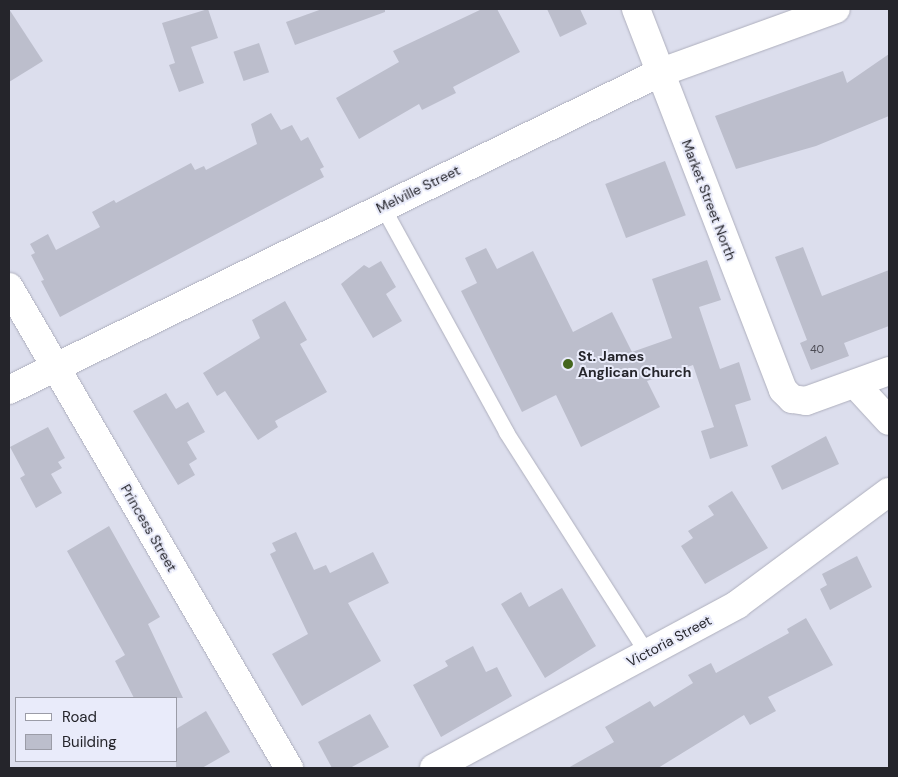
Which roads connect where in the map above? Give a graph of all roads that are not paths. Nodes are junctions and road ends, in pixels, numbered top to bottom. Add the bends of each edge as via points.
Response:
1 (636, 9) edge
2 (836, 9) edge
3 (659, 73) junction
4 (382, 206) junction
5 (9, 287) edge
6 (54, 365) junction
7 (889, 371) edge
8 (855, 384) junction
9 (9, 390) edge
10 (889, 421) edge
11 (889, 492) edge
12 (647, 653) junction
13 (289, 768) edge
14 (434, 768) edge

1 - 3 street, Market Street North
2 - 3 street, Melville Street
3 - 4 street, Melville Street
3 - 8 street, Market Street North via 783,390 792,399 806,401
4 - 6 street, Melville Street
4 - 12 lane via 506,432
5 - 6 street, Princess Street
6 - 9 street, Melville Street
6 - 13 street, Princess Street
7 - 8 street
8 - 10 street
11 - 12 street, Victoria Street via 738,604
12 - 14 street, Victoria Street

